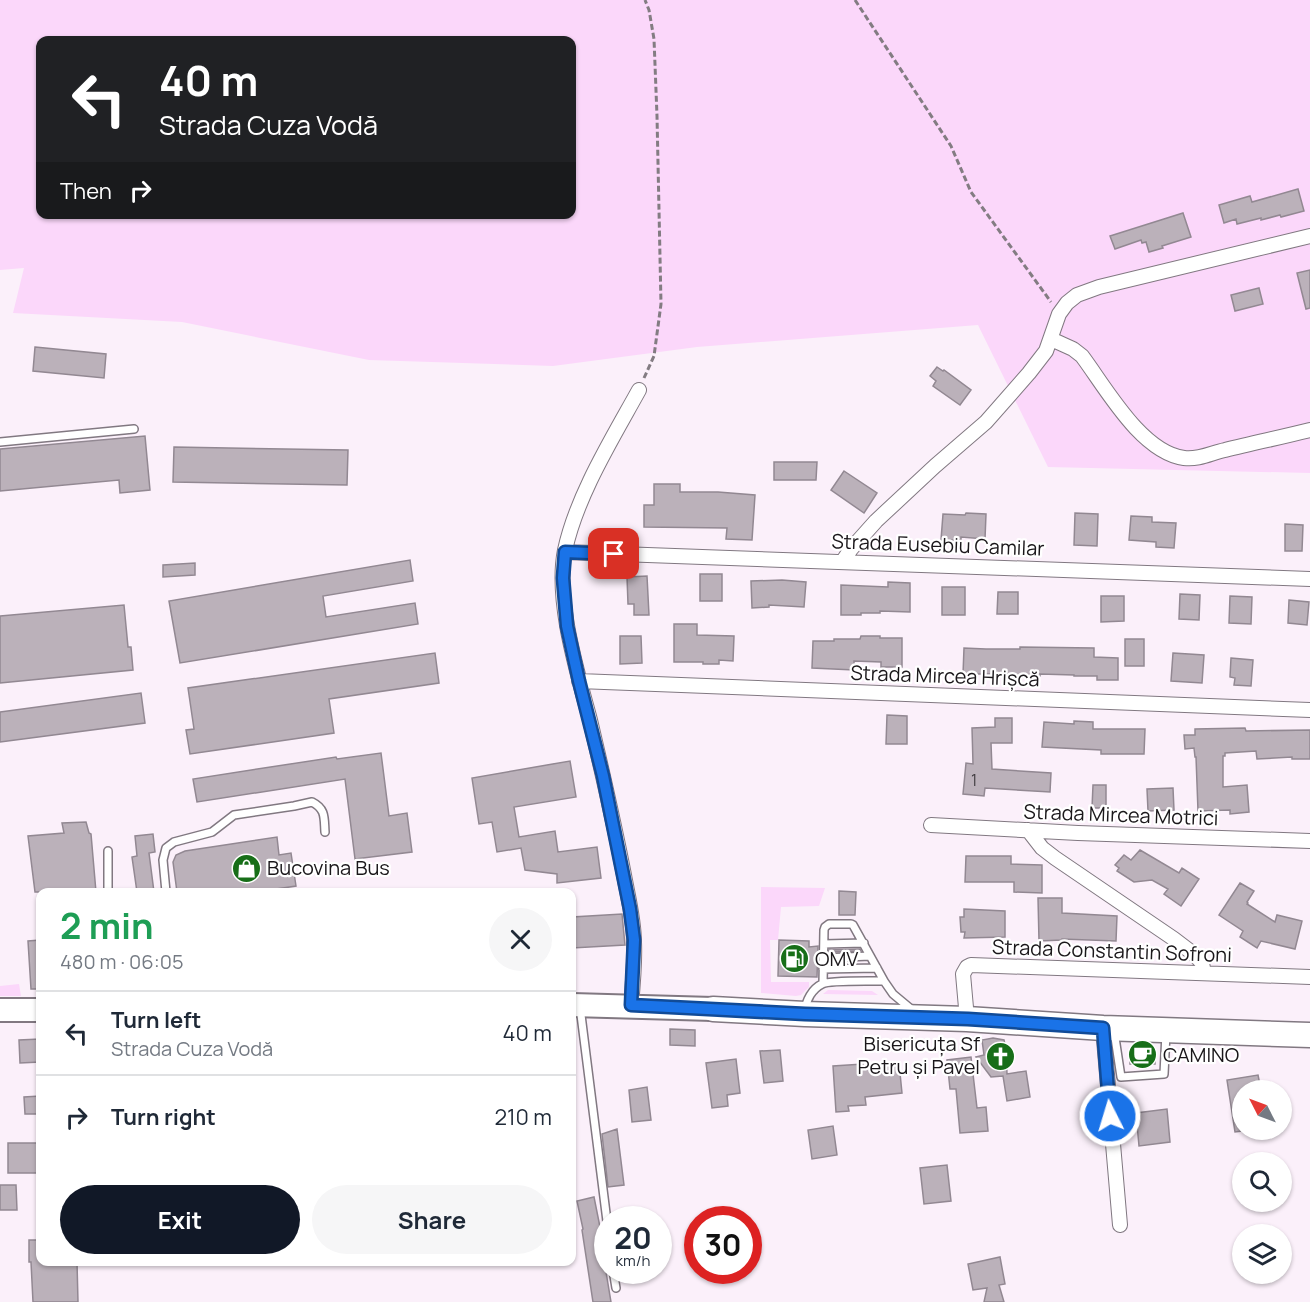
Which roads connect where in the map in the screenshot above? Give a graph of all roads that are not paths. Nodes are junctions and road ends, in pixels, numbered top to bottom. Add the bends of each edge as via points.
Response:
1 (1310, 236) edge
2 (1051, 339) junction
3 (639, 390) road end
4 (134, 429) dead end
5 (1310, 430) edge
6 (0, 442) edge
7 (565, 552) junction
8 (843, 561) junction
9 (1310, 579) edge
10 (579, 681) junction
11 (1310, 710) edge
12 (931, 825) dead end
13 (1028, 830) junction
14 (326, 832) dead end
15 (1310, 841) edge
16 (108, 851) dead end
17 (108, 888) edge
18 (166, 888) edge
19 (864, 943) junction
20 (824, 944) junction
21 (870, 956) junction
22 (823, 958) junction
23 (877, 968) junction
24 (823, 969) junction
25 (1204, 973) junction
26 (1310, 977) edge
27 (884, 981) junction
28 (823, 983) junction
29 (576, 1005) edge
30 (631, 1005) junction
31 (713, 1009) joint
32 (0, 1010) edge
33 (36, 1010) edge
34 (576, 1012) edge
35 (805, 1014) junction
36 (924, 1017) junction
37 (968, 1019) junction
38 (1108, 1029) junction
39 (1167, 1031) junction
40 (1310, 1035) edge
41 (605, 1206) edge
42 (1120, 1225) dead end
43 (615, 1284) edge
44 (615, 1288) dead end

1 - 2 street via 1077,295 1059,314
2 - 5 street via 1082,356 1131,424 1148,440 1175,455 1205,457
2 - 8 street via 1029,373 986,422 876,521
3 - 7 street via 588,486
4 - 6 lane
7 - 8 street, Strada Eusebiu Camilar
7 - 10 street via 564,601
8 - 9 street, Strada Eusebiu Camilar
10 - 11 street, Strada Mircea Hrișcă
10 - 30 street via 630,909 634,940
12 - 13 street, Strada Mircea Motrici
13 - 15 street, Strada Mircea Motrici
13 - 25 street via 1055,858 1195,956
14 - 18 lane via 320,806 312,802 234,815 212,832 174,842 166,848
16 - 17 lane
19 - 20 lane
19 - 20 lane via 851,924 827,925
19 - 21 lane
20 - 22 lane
21 - 22 lane
21 - 23 lane
22 - 24 lane
23 - 24 lane
23 - 27 lane
24 - 28 lane
25 - 26 street, Strada Constantin Sofroni
25 - 37 street, Strada Constantin Sofroni via 971,966 963,974
27 - 28 lane
27 - 36 lane via 899,1000
28 - 35 lane via 808,998
29 - 30 main road
30 - 31 main road
31 - 35 highway
32 - 33 main road
34 - 41 lane
35 - 36 highway
36 - 37 highway
37 - 38 highway
38 - 39 highway
38 - 39 lane via 1121,1077 1164,1074
38 - 42 street
39 - 40 highway
43 - 44 lane

